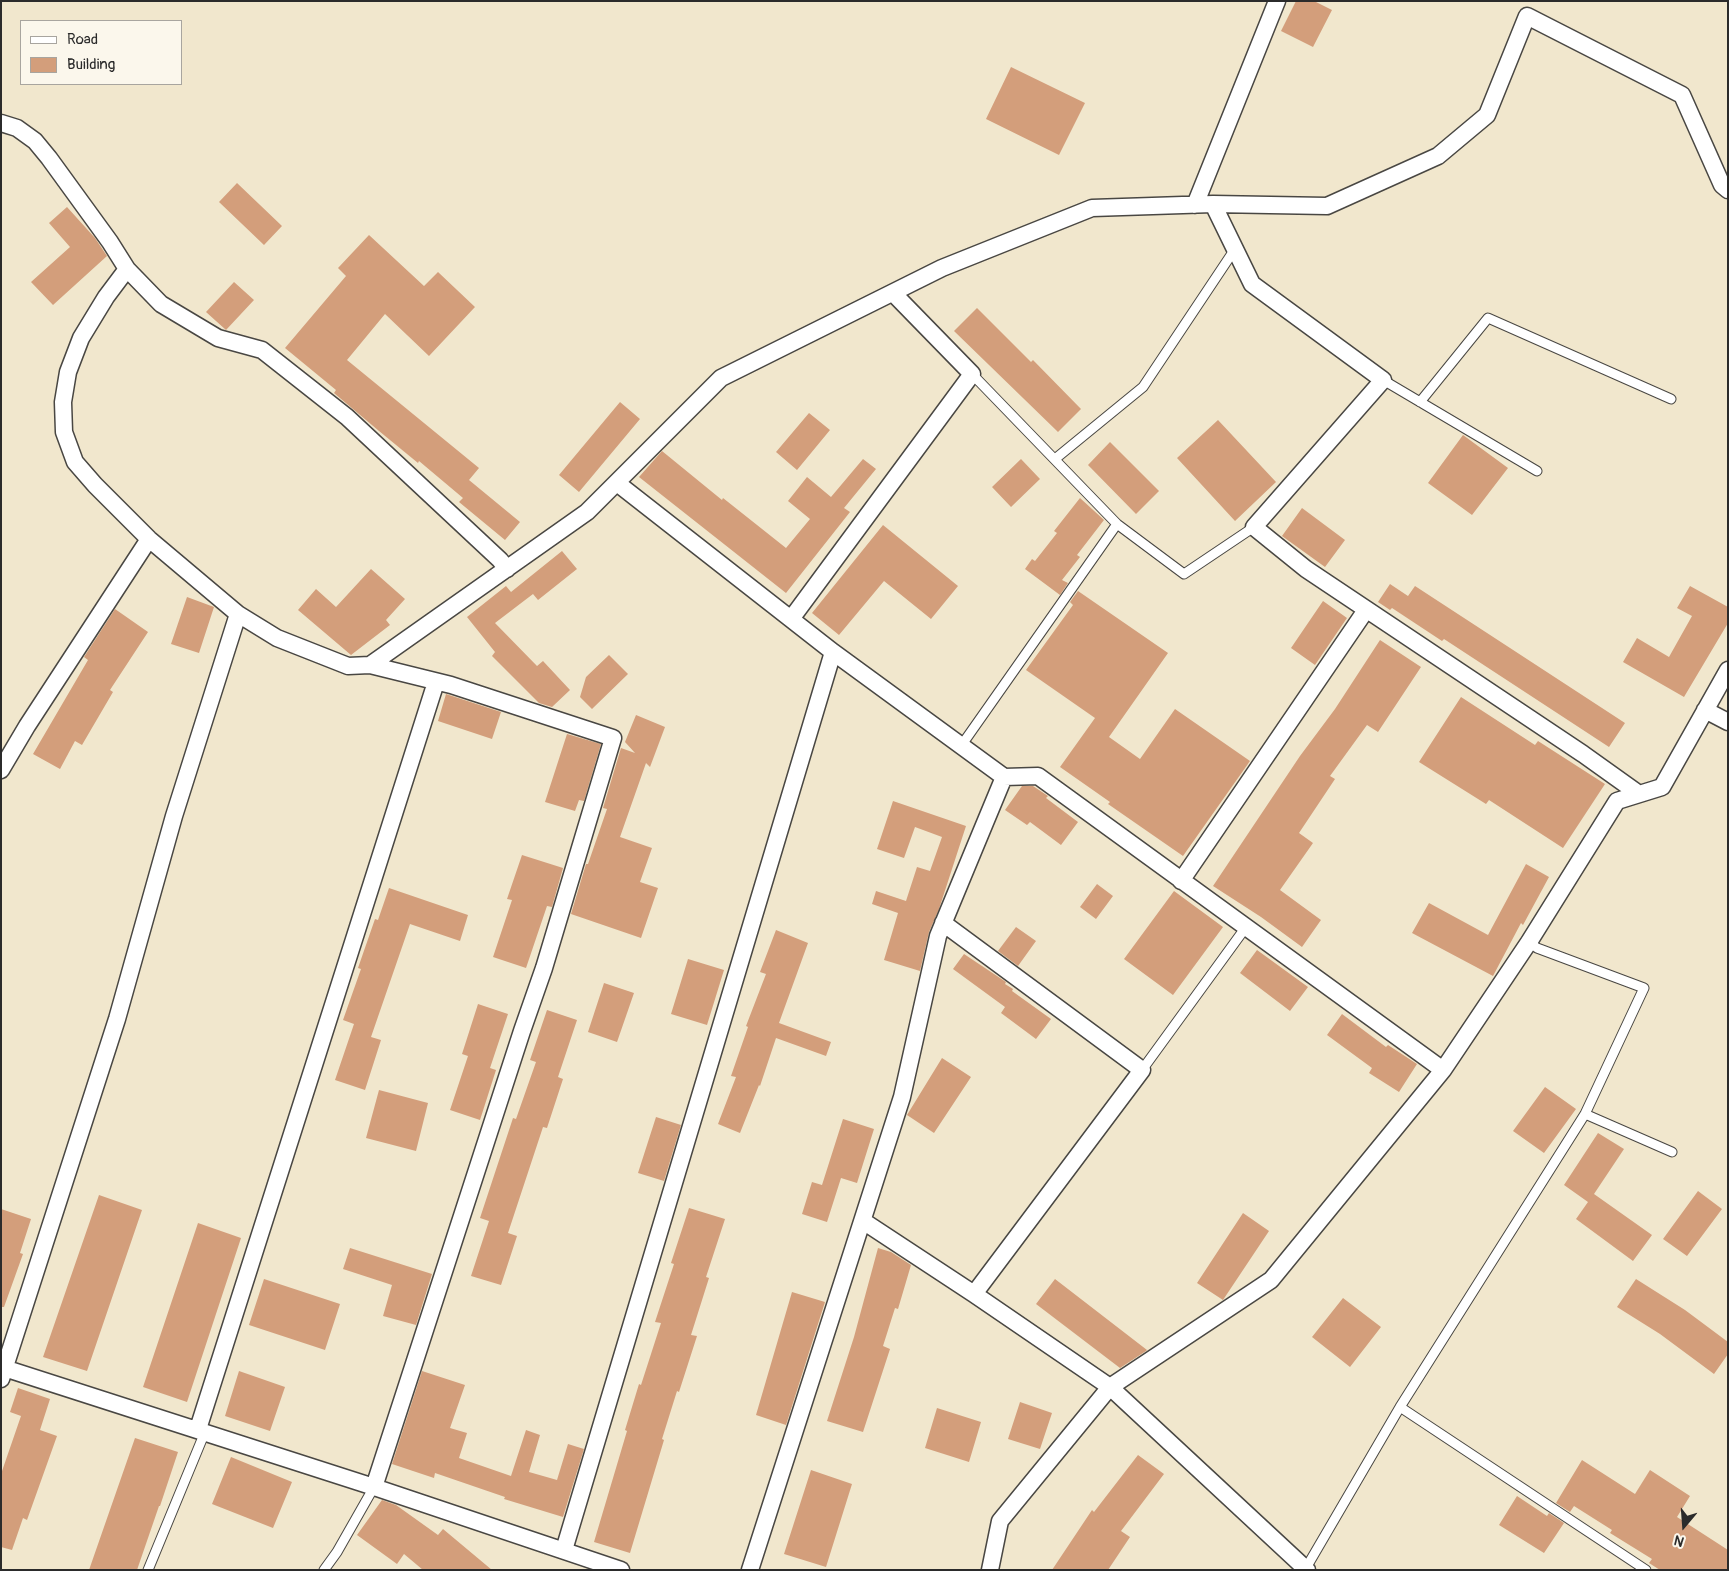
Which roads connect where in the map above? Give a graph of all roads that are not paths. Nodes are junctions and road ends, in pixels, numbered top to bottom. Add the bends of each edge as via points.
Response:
1 (1277, 1) edge
2 (1, 123) edge
3 (1728, 190) edge
4 (1213, 204) junction
5 (1195, 205) junction
6 (1235, 249) junction
7 (127, 270) junction
8 (892, 293) junction
9 (972, 374) junction
10 (1382, 380) junction
11 (1671, 399) dead end
12 (1420, 402) junction
13 (1054, 459) junction
14 (1537, 471) dead end
15 (617, 483) junction
16 (1117, 524) junction
17 (1254, 527) junction
18 (149, 539) junction
19 (507, 569) junction
20 (1366, 610) junction
21 (238, 614) junction
22 (791, 619) junction
23 (833, 652) junction
24 (370, 665) junction
25 (1728, 670) edge
26 (436, 682) junction
27 (1706, 710) junction
28 (1728, 722) edge
29 (961, 746) junction
30 (1, 770) edge
31 (1004, 777) junction
32 (1639, 794) junction
33 (1181, 880) junction
34 (942, 923) junction
35 (1246, 927) junction
36 (1529, 942) junction
37 (1142, 1070) junction
38 (1443, 1070) junction
39 (1585, 1114) junction
40 (1672, 1152) dead end
41 (863, 1221) junction
42 (974, 1294) junction
43 (2, 1371) edge
44 (1110, 1387) junction
45 (1400, 1407) junction
46 (202, 1431) junction
47 (374, 1487) junction
48 (564, 1550) junction
49 (1306, 1569) edge
50 (148, 1570) edge
51 (324, 1570) edge
52 (622, 1570) edge
53 (750, 1570) edge
54 (990, 1570) edge
55 (1646, 1570) edge

1 - 5 street
2 - 7 street via 16,128 35,141
3 - 4 street via 1722,186 1682,95 1527,16 1487,115 1438,156 1327,206
4 - 5 street
4 - 6 street
5 - 8 street via 1092,208 942,268
6 - 10 street via 1252,284
6 - 13 lane via 1143,387
7 - 18 street via 106,296 81,338 68,372 63,402 64,432 75,462
7 - 19 street via 161,304 218,338 262,350 340,411
8 - 9 street
8 - 15 street via 721,378
9 - 13 lane
9 - 22 street
10 - 12 lane
10 - 17 street
11 - 12 lane via 1488,318
12 - 14 lane
13 - 16 lane
15 - 19 street via 587,512
15 - 22 street
16 - 17 lane via 1184,574
16 - 29 lane
17 - 20 street via 1306,569
18 - 21 street
18 - 30 street
19 - 24 street
20 - 32 street
20 - 33 street
21 - 24 street via 277,638 339,663
21 - 43 street via 174,816 117,1019
22 - 23 street
23 - 29 street
23 - 48 street
24 - 26 street
25 - 27 street
26 - 46 street
26 - 47 street via 451,684 613,738 544,968
27 - 28 street
27 - 32 street via 1662,787
29 - 31 street
31 - 33 street via 1038,776
31 - 34 street
32 - 36 street via 1617,801
33 - 35 street
34 - 37 street
34 - 41 street via 902,1097
35 - 37 lane
35 - 38 street
36 - 38 street
36 - 39 lane via 1537,948 1644,988
37 - 42 street
38 - 44 street via 1271,1280
39 - 40 lane
39 - 45 lane
41 - 42 street
41 - 53 street
42 - 44 street
43 - 46 street
44 - 49 street
44 - 54 street via 1000,1522
45 - 49 lane
45 - 55 lane
46 - 47 street
46 - 50 lane
47 - 48 street
47 - 51 lane
48 - 52 street

